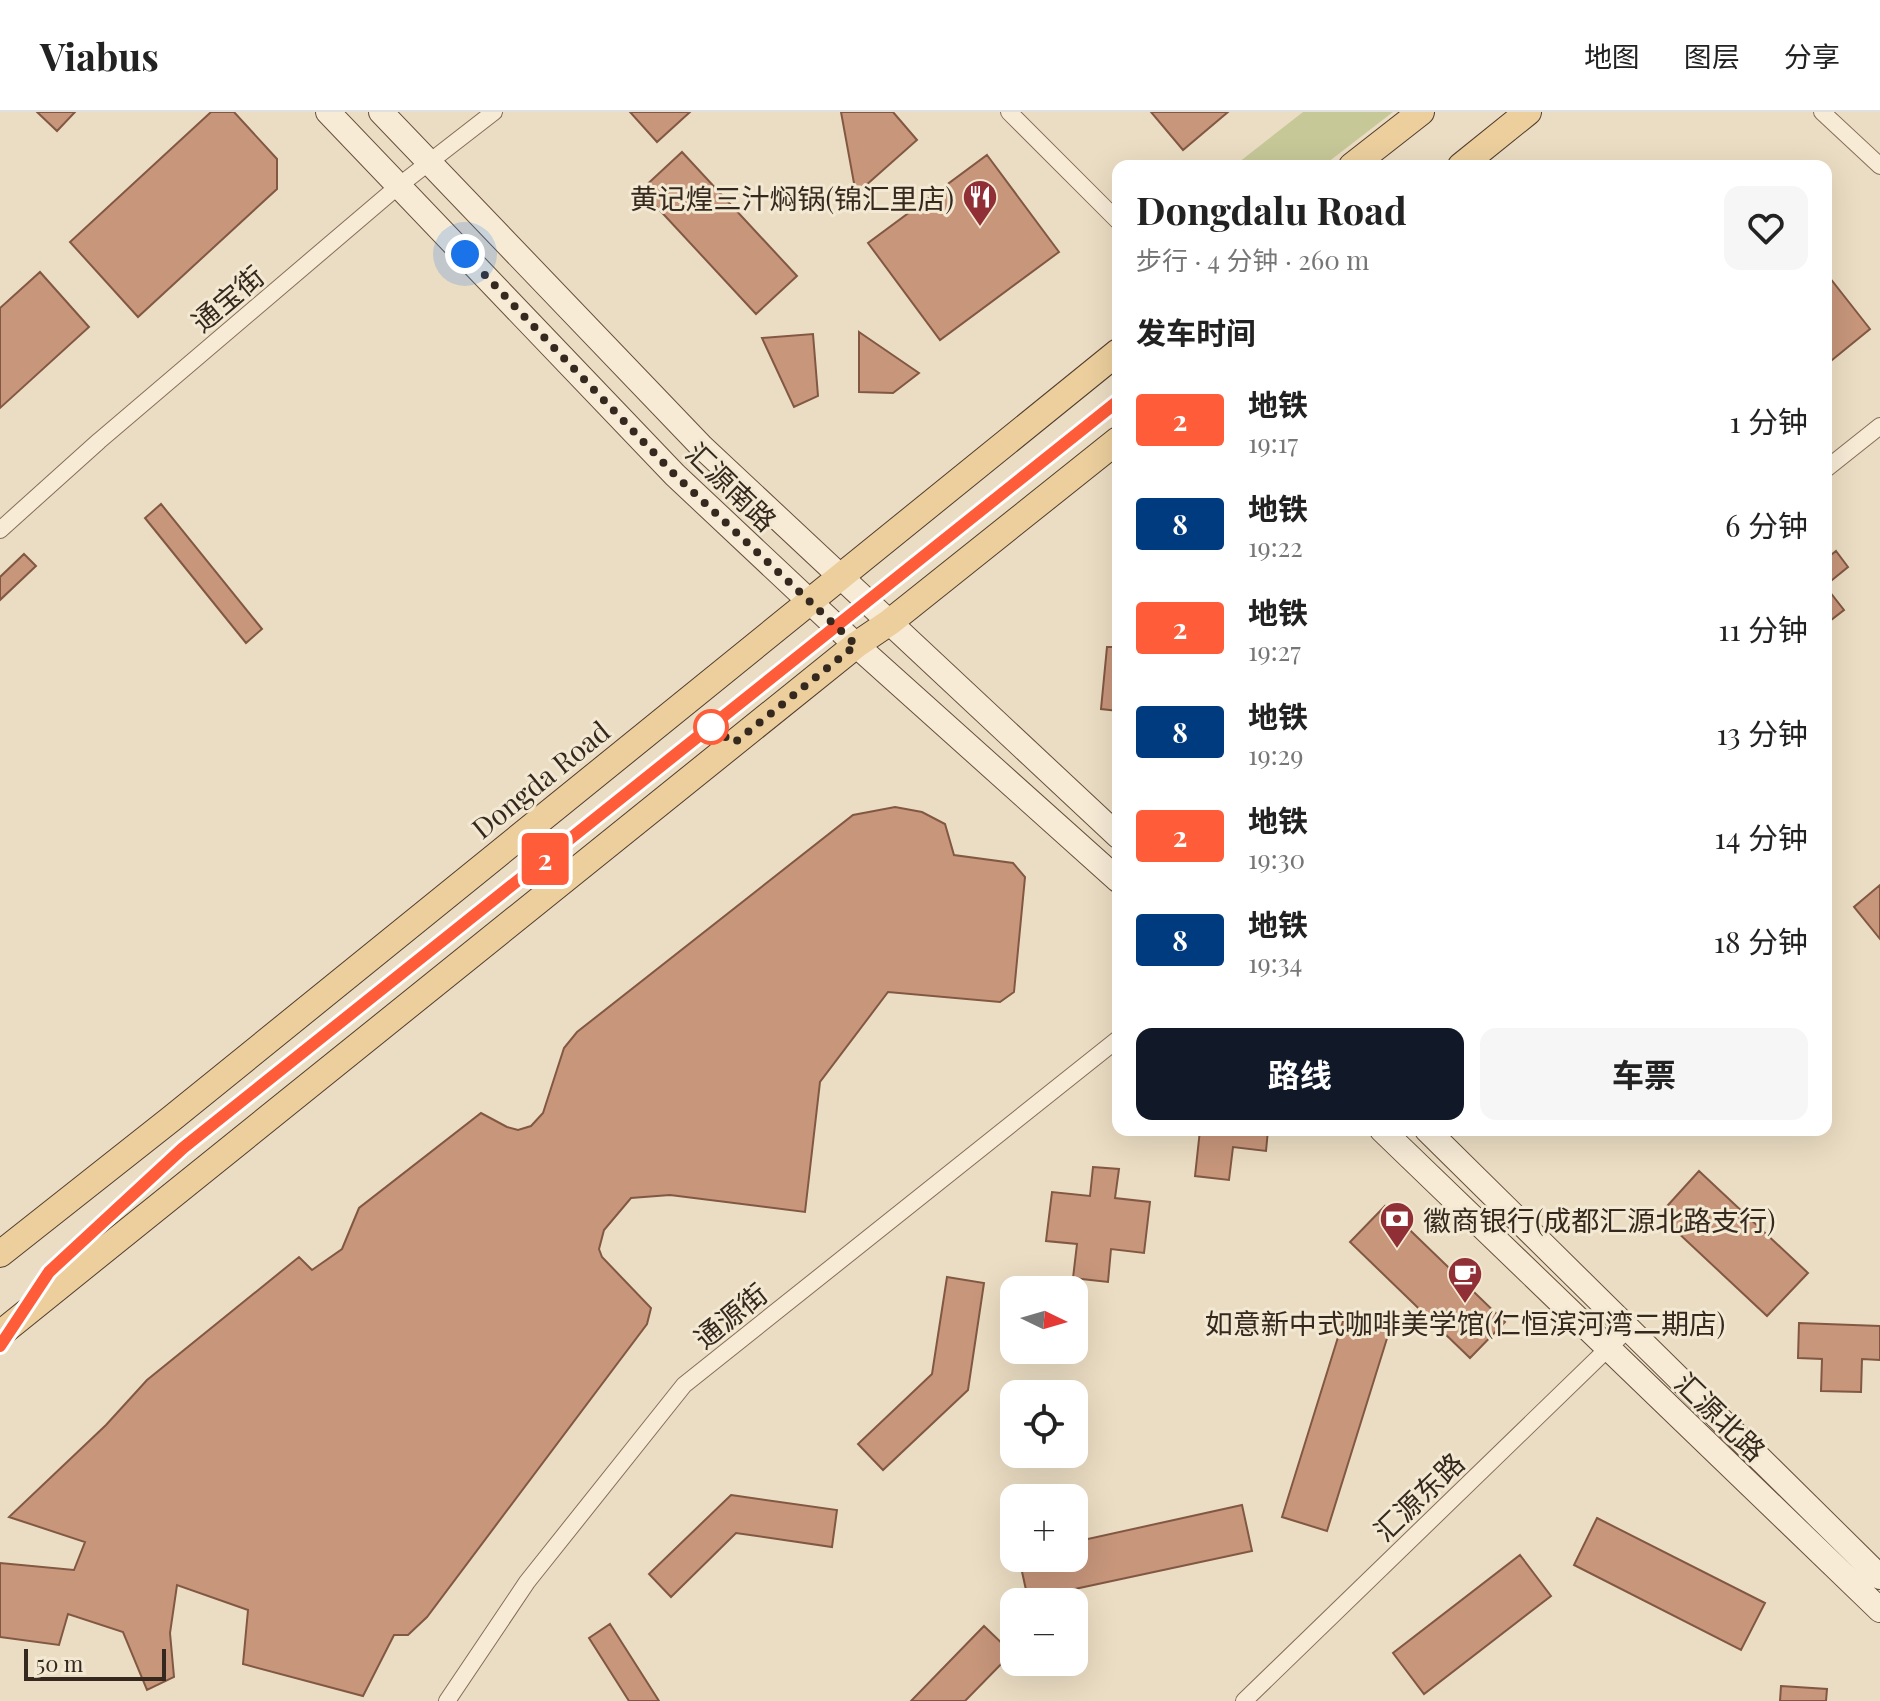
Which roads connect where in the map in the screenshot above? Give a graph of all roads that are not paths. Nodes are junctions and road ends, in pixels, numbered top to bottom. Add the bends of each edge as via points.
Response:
1 (328, 112) edge
2 (381, 112) edge
3 (494, 112) edge
4 (1009, 112) edge
5 (1421, 112) edge
6 (1528, 112) edge
7 (1822, 112) edge
8 (1360, 160) edge
9 (1468, 160) edge
10 (429, 161) junction
11 (1880, 166) edge
12 (399, 186) junction
13 (1112, 215) edge
14 (1112, 357) edge
15 (1880, 426) edge
16 (1112, 445) edge
17 (1832, 464) edge
18 (0, 530) edge
19 (841, 577) junction
20 (810, 601) junction
21 (890, 622) junction
22 (856, 645) junction
23 (1112, 830) edge
24 (1112, 875) edge
25 (1112, 1044) edge
26 (1388, 1136) edge
27 (1433, 1136) edge
28 (0, 1254) edge
29 (1628, 1329) junction
30 (0, 1334) edge
31 (1608, 1349) junction
32 (1880, 1577) edge
33 (1880, 1610) edge
34 (447, 1701) edge
35 (1244, 1701) edge

1 - 12 street, 汇源南路
2 - 10 street, 汇源南路
3 - 10 street, 通宝街
4 - 13 street
5 - 8 main road
6 - 9 main road
7 - 11 street
10 - 12 street, 通宝街
10 - 19 street, 汇源南路 via 702,447
12 - 18 street, 通宝街
12 - 20 street, 汇源南路 via 675,475
14 - 19 main road, Dongda Road
15 - 17 street
16 - 21 main road
19 - 20 main road, Dongda Road
19 - 21 street, 汇源南路
20 - 22 street, 汇源南路
20 - 28 main road, Dongda Road
21 - 22 main road
21 - 23 street, 汇源南路
22 - 24 street, 汇源南路
22 - 30 main road
25 - 34 street, 通源街 via 684,1385 527,1582
26 - 31 street, 汇源北路
27 - 29 street, 汇源北路
29 - 31 street, 汇源东路
29 - 32 street, 汇源北路
31 - 33 street, 汇源北路
31 - 35 street, 汇源东路

